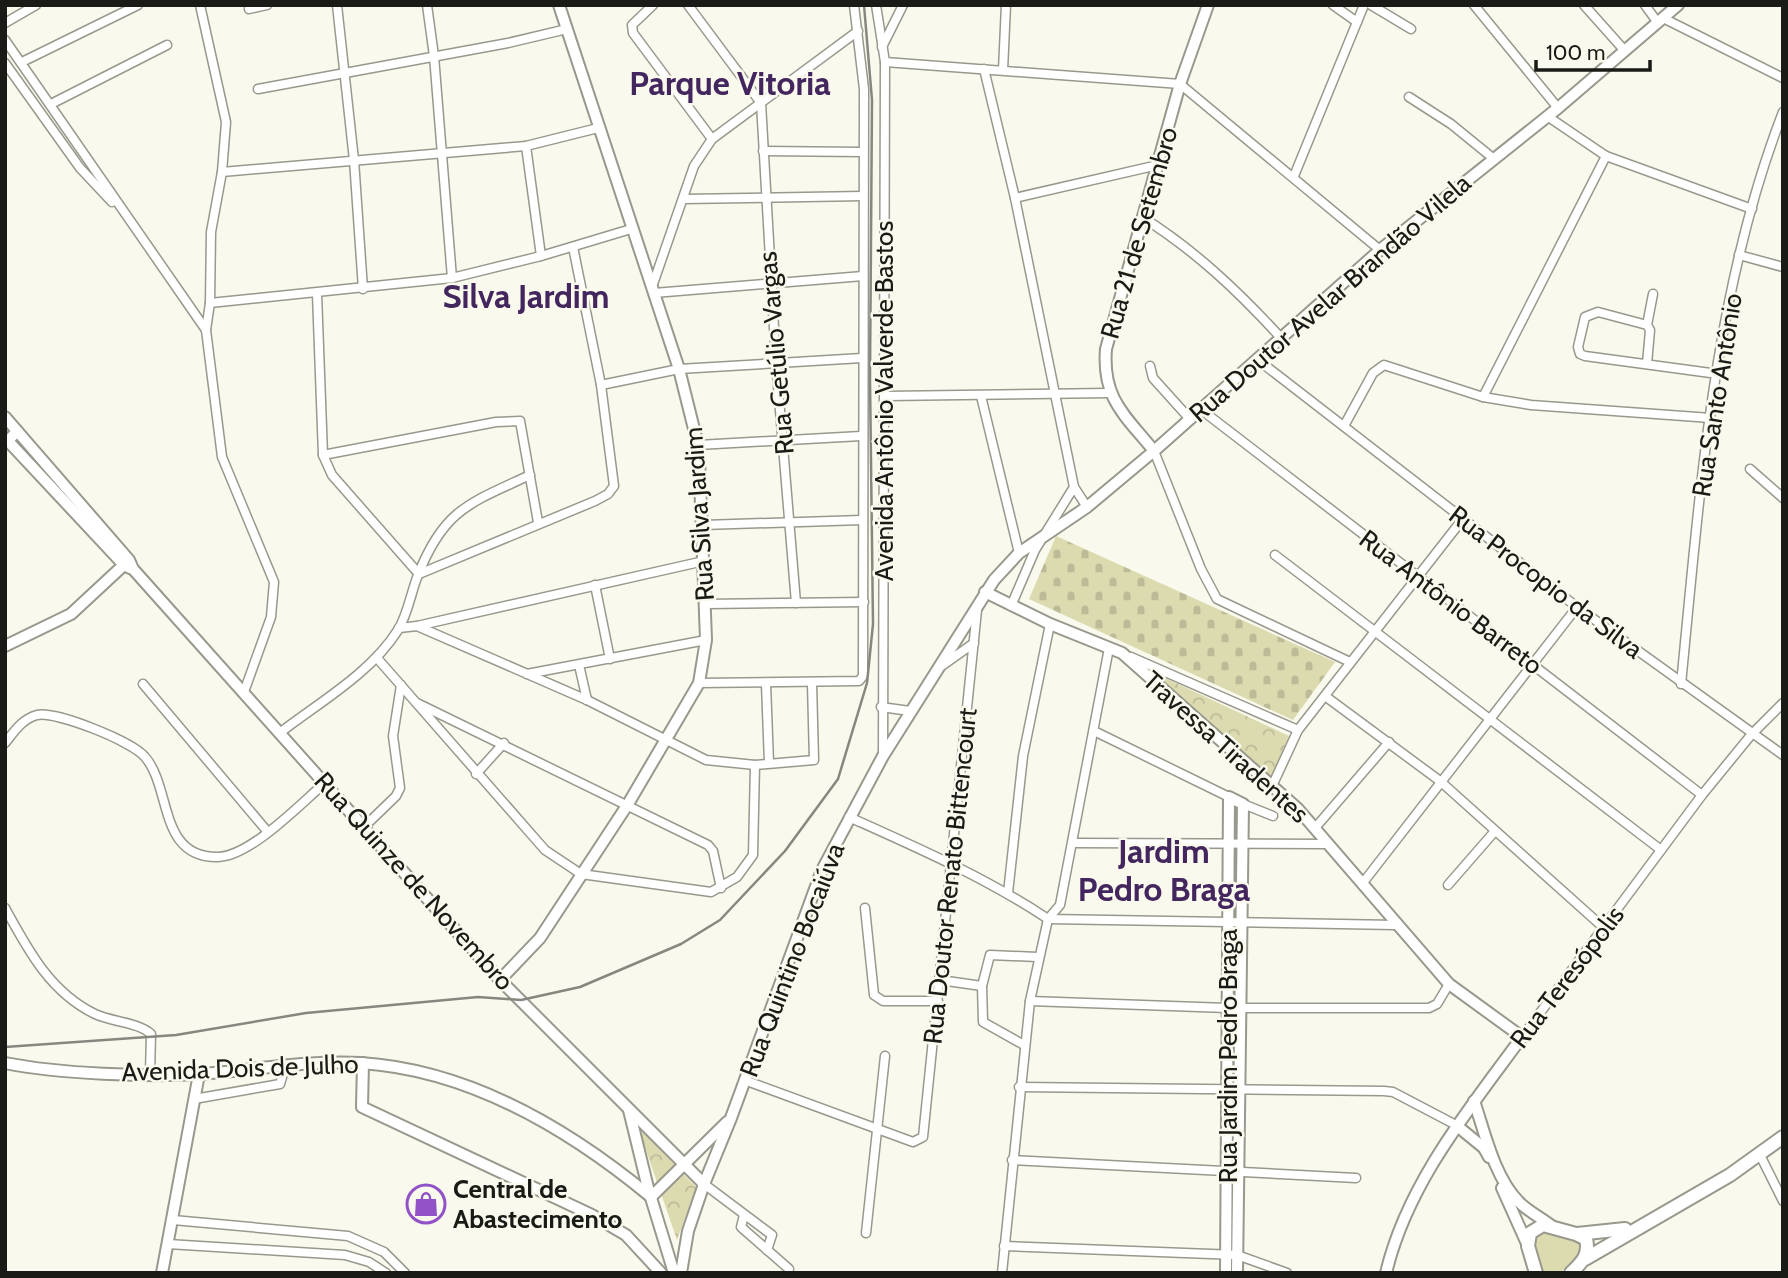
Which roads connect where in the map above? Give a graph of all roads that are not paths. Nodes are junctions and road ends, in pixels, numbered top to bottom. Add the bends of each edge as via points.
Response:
1 (36, 5) edge
2 (138, 5) edge
3 (201, 5) edge
4 (267, 5) edge
5 (337, 5) edge
6 (427, 5) edge
7 (559, 5) edge
8 (688, 5) edge
9 (854, 5) edge
10 (876, 5) edge
11 (903, 5) edge
12 (1006, 5) edge
13 (1208, 5) edge
14 (1333, 5) edge
15 (1364, 5) edge
16 (1371, 5) edge
17 (1474, 5) edge
18 (1584, 5) edge
19 (1645, 5) edge
20 (1678, 5) edge
21 (654, 6) edge
22 (249, 9) dead end
23 (1660, 20) junction
24 (1357, 22) junction
25 (5, 23) edge
26 (567, 29) junction
27 (1411, 29) dead end
28 (858, 31) junction
29 (5, 40) edge
30 (167, 45) dead end
31 (883, 47) junction
32 (8, 50) edge
33 (1625, 51) junction
34 (434, 56) junction
35 (22, 62) junction
36 (884, 62) junction
37 (5, 63) edge
38 (984, 69) junction
39 (1003, 70) junction
40 (345, 72) junction
41 (1783, 78) edge
42 (1180, 84) junction
43 (258, 89) dead end
44 (1409, 97) dead end
45 (761, 103) junction
46 (53, 107) junction
47 (1558, 108) junction
48 (1547, 116) junction
49 (1782, 116) edge
50 (44, 117) junction
51 (598, 128) junction
52 (712, 139) junction
53 (526, 146) junction
54 (763, 151) junction
55 (863, 152) junction
56 (442, 153) junction
57 (1606, 156) junction
58 (1494, 159) junction
59 (354, 160) junction
60 (1158, 165) junction
61 (222, 172) junction
62 (1294, 176) junction
63 (863, 197) junction
64 (1015, 198) junction
65 (683, 199) junction
66 (764, 199) junction
67 (1752, 209) junction
68 (121, 210) junction
69 (1142, 217) junction
70 (631, 229) junction
71 (573, 247) junction
72 (1380, 250) junction
73 (1739, 255) junction
74 (541, 257) junction
75 (1783, 268) edge
76 (863, 276) junction
77 (452, 278) junction
78 (770, 283) junction
79 (363, 289) junction
80 (653, 290) junction
81 (317, 294) junction
82 (1653, 294) dead end
83 (210, 303) junction
84 (1647, 325) junction
85 (206, 330) junction
86 (1282, 339) junction
87 (862, 358) junction
88 (1258, 360) junction
89 (775, 362) junction
90 (1647, 365) junction
91 (1150, 366) dead end
92 (679, 369) junction
93 (1718, 374) junction
94 (601, 385) junction
95 (1109, 393) junction
96 (1055, 395) junction
97 (886, 396) junction
98 (981, 396) junction
99 (1483, 397) junction
100 (1199, 408) junction
101 (5, 417) edge
102 (1189, 418) junction
103 (1711, 418) junction
104 (1344, 426) junction
105 (17, 431) junction
106 (861, 436) junction
107 (7, 439) edge
108 (783, 442) junction
109 (698, 445) junction
110 (1154, 451) junction
111 (323, 455) junction
112 (42, 469) junction
113 (1750, 469) dead end
114 (530, 475) junction
115 (1074, 487) junction
116 (1783, 498) edge
117 (1087, 506) junction
118 (862, 520) junction
119 (1462, 520) junction
120 (538, 522) junction
121 (703, 524) junction
122 (790, 524) junction
123 (1042, 539) junction
124 (1019, 553) junction
125 (1275, 555) dead end
126 (704, 561) junction
127 (129, 565) junction
128 (419, 573) junction
129 (1419, 579) junction
130 (595, 585) junction
131 (985, 592) junction
132 (864, 602) junction
133 (796, 603) junction
134 (977, 603) junction
135 (706, 604) junction
136 (1011, 606) junction
137 (1577, 607) junction
138 (1050, 624) junction
139 (417, 626) junction
140 (400, 628) junction
141 (1375, 632) junction
142 (706, 640) junction
143 (974, 643) junction
144 (5, 646) edge
145 (1109, 648) junction
146 (1122, 653) junction
147 (377, 658) junction
148 (610, 659) junction
149 (1350, 662) junction
150 (1533, 664) junction
151 (579, 665) junction
152 (938, 669) junction
153 (527, 674) junction
154 (699, 683) junction
155 (144, 684) dead end
156 (766, 684) junction
157 (812, 684) junction
158 (1681, 684) junction
159 (401, 685) junction
160 (244, 692) junction
161 (1325, 696) junction
162 (587, 700) junction
163 (417, 703) junction
164 (1783, 703) edge
165 (881, 707) junction
166 (910, 711) junction
167 (1491, 720) junction
168 (1298, 730) junction
169 (1094, 731) junction
170 (281, 732) junction
171 (1751, 735) junction
172 (666, 739) junction
173 (1389, 742) junction
174 (5, 743) edge
175 (504, 743) junction
176 (1783, 755) edge
177 (883, 756) junction
178 (769, 763) junction
179 (755, 765) junction
180 (476, 774) junction
181 (326, 782) junction
182 (1440, 782) junction
183 (1273, 784) junction
184 (1702, 795) junction
185 (1229, 797) junction
186 (628, 804) junction
187 (1243, 804) junction
188 (1273, 816) dead end
189 (849, 817) junction
190 (365, 827) junction
191 (1315, 828) junction
192 (267, 831) junction
193 (1495, 831) junction
194 (1073, 843) junction
195 (1228, 843) junction
196 (1243, 843) junction
197 (1326, 844) junction
198 (1661, 850) junction
199 (953, 863) junction
200 (581, 874) junction
201 (1362, 884) junction
202 (1448, 884) dead end
203 (721, 888) junction
204 (1008, 892) junction
205 (5, 908) edge
206 (865, 908) dead end
207 (1048, 919) junction
208 (1228, 924) junction
209 (1241, 924) junction
210 (1395, 925) junction
211 (1604, 928) junction
212 (1037, 957) junction
213 (500, 980) junction
214 (940, 980) junction
215 (1448, 984) junction
216 (982, 986) junction
217 (937, 1001) junction
218 (1030, 1001) junction
219 (1242, 1007) junction
220 (1227, 1008) junction
221 (1522, 1037) junction
222 (1024, 1045) junction
223 (885, 1056) dead end
224 (5, 1063) edge
225 (363, 1063) junction
226 (285, 1067) junction
227 (150, 1074) junction
228 (199, 1074) junction
229 (744, 1080) junction
230 (1019, 1087) junction
231 (1241, 1089) junction
232 (1227, 1090) junction
233 (194, 1099) junction
234 (1474, 1101) junction
235 (629, 1110) junction
236 (731, 1118) junction
237 (1456, 1125) junction
238 (876, 1130) junction
239 (1783, 1137) edge
240 (1760, 1155) junction
241 (1012, 1160) junction
242 (685, 1165) junction
243 (1228, 1171) junction
244 (1240, 1171) junction
245 (1356, 1178) dead end
246 (704, 1184) junction
247 (651, 1197) junction
248 (1783, 1201) edge
249 (744, 1215) junction
250 (173, 1220) junction
251 (1646, 1223) junction
252 (660, 1226) junction
253 (1553, 1227) junction
254 (866, 1233) dead end
255 (1576, 1234) junction
256 (686, 1241) junction
257 (168, 1244) junction
258 (1004, 1246) junction
259 (1528, 1246) junction
260 (767, 1250) junction
261 (1232, 1254) junction
262 (1585, 1259) junction
263 (789, 1269) dead end
264 (1535, 1272) edge
265 (162, 1273) edge
266 (386, 1273) edge
267 (405, 1273) edge
268 (661, 1273) edge
269 (674, 1273) edge
270 (681, 1273) edge
271 (1002, 1273) edge
272 (1226, 1273) edge
273 (1237, 1273) edge
274 (1287, 1273) edge
275 (1386, 1273) edge
276 (1571, 1273) edge

1 - 25 street
2 - 35 street
3 - 61 street via 226,122
4 - 22 street
5 - 40 street
6 - 34 street
7 - 26 street, Rua Silva Jardim
8 - 45 street
9 - 28 street, Avenida Antônio Valverde Bastos
10 - 31 street, Avenida Antônio Valverde Bastos
11 - 31 street
12 - 39 street
13 - 42 street, Rua 21 de Setembro
14 - 24 street
15 - 24 street
16 - 27 street
17 - 47 street
18 - 33 street
19 - 23 street
20 - 23 street, Rua Doutor Avelar Brandão Vilela
21 - 52 street via 632,25 633,33
23 - 33 street, Rua Doutor Avelar Brandão Vilela
23 - 41 street
24 - 62 street
26 - 34 street
26 - 51 street, Rua Silva Jardim
28 - 45 street
28 - 55 street, Avenida Antônio Valverde Bastos via 864,89
29 - 32 street
30 - 46 street
31 - 36 street, Avenida Antônio Valverde Bastos
32 - 35 street
33 - 47 street, Rua Doutor Avelar Brandão Vilela
34 - 40 street
34 - 56 street
35 - 46 street
36 - 38 street
36 - 97 street, Avenida Antônio Valverde Bastos
37 - 50 street
38 - 39 street
38 - 64 street
39 - 42 street
40 - 43 street
40 - 59 street
42 - 60 street, Rua 21 de Setembro
42 - 62 street
44 - 58 street
45 - 52 street
45 - 54 street, Rua Getúlio Vargas
46 - 50 street
46 - 68 street
47 - 48 street, Rua Doutor Avelar Brandão Vilela
48 - 57 street
48 - 58 street, Rua Doutor Avelar Brandão Vilela
49 - 67 street, Rua Santo Antônio
50 - 68 street via 93,184
51 - 53 street
51 - 70 street, Rua Silva Jardim
52 - 65 street via 694,166
53 - 56 street
53 - 74 street
54 - 55 street
54 - 66 street, Rua Getúlio Vargas
55 - 63 street, Avenida Antônio Valverde Bastos
56 - 59 street
56 - 77 street
57 - 67 street
57 - 99 street
58 - 72 street, Rua Doutor Avelar Brandão Vilela
59 - 61 street
59 - 79 street
60 - 64 street
60 - 69 street, Rua 21 de Setembro
61 - 83 street via 211,232
62 - 72 street
63 - 66 street
63 - 76 street, Avenida Antônio Valverde Bastos
64 - 96 street
65 - 66 street
65 - 80 street
66 - 78 street, Rua Getúlio Vargas
67 - 73 street, Rua Santo Antônio
68 - 85 street
69 - 86 street via 1220,275
69 - 95 street, Rua 21 de Setembro via 1111,324 1104,368
70 - 71 street
70 - 80 street, Rua Silva Jardim
71 - 74 street
71 - 94 street
72 - 86 street, Rua Doutor Avelar Brandão Vilela
73 - 75 street
73 - 93 street, Rua Santo Antônio
74 - 77 street
76 - 78 street
76 - 87 street, Avenida Antônio Valverde Bastos
77 - 79 street
78 - 80 street
78 - 89 street, Rua Getúlio Vargas
79 - 81 street
80 - 92 street, Rua Silva Jardim
81 - 83 street
81 - 111 street
82 - 84 street
83 - 85 street
84 - 90 street
84 - 90 street via 1594,312 1585,317 1578,346 1586,356
85 - 160 street via 222,457 274,582 271,617
86 - 88 street, Rua Doutor Avelar Brandão Vilela
87 - 89 street
87 - 106 street, Avenida Antônio Valverde Bastos
88 - 100 street, Rua Doutor Avelar Brandão Vilela
88 - 104 street, Rua Procopio da Silva
89 - 92 street
89 - 108 street, Rua Getúlio Vargas
90 - 93 street
91 - 102 street via 1153,378
92 - 94 street
92 - 109 street, Rua Silva Jardim
93 - 103 street, Rua Santo Antônio
94 - 120 street via 614,486 595,501
95 - 96 street
95 - 110 street
96 - 98 street
96 - 115 street
97 - 98 street
97 - 165 street, Avenida Antônio Valverde Bastos
98 - 124 street
99 - 103 street via 1593,411
99 - 104 street via 1390,365 1380,366
100 - 102 street, Rua Doutor Avelar Brandão Vilela
100 - 129 street, Rua Antônio Barreto
101 - 105 street, Rua Quinze de Novembro
102 - 110 street, Rua Doutor Avelar Brandão Vilela
103 - 158 street, Rua Santo Antônio
104 - 119 street, Rua Procopio da Silva
105 - 107 street
105 - 112 street, Rua Quinze de Novembro
106 - 108 street
106 - 118 street, Avenida Antônio Valverde Bastos
107 - 112 street, Rua Quinze de Novembro
108 - 109 street
108 - 122 street, Rua Getúlio Vargas
109 - 121 street, Rua Silva Jardim
110 - 117 street, Rua Doutor Avelar Brandão Vilela
110 - 149 street via 1217,599
111 - 114 street via 514,420 523,427
111 - 128 street via 332,475
112 - 127 street, Rua Quinze de Novembro
113 - 116 street
114 - 120 street
114 - 128 street via 456,512 436,537
115 - 117 street
115 - 123 street
117 - 123 street, Rua Doutor Avelar Brandão Vilela
118 - 122 street
118 - 132 street, Avenida Antônio Valverde Bastos
119 - 129 street
119 - 137 street, Rua Procopio da Silva
120 - 128 street
121 - 122 street
121 - 126 street, Rua Silva Jardim
122 - 133 street, Rua Getúlio Vargas
123 - 124 street, Rua Doutor Avelar Brandão Vilela
123 - 136 street
124 - 131 street, Rua Doutor Avelar Brandão Vilela
125 - 141 street
126 - 130 street
126 - 135 street, Rua Silva Jardim
127 - 144 street via 71,614
127 - 160 street, Rua Quinze de Novembro
128 - 140 street
129 - 141 street
129 - 150 street, Rua Antônio Barreto
130 - 139 street
130 - 148 street
131 - 134 street, Rua Quintino Bocaiúva
131 - 136 street, Travessa Tiradentes
132 - 133 street
132 - 157 street, Avenida Antônio Valverde Bastos via 863,676 859,681
133 - 135 street
134 - 143 street, Rua Doutor Renato Bittencourt
134 - 152 street, Rua Quintino Bocaiúva
135 - 142 street, Rua Silva Jardim
136 - 138 street, Travessa Tiradentes
137 - 150 street
137 - 158 street, Rua Procopio da Silva
138 - 145 street, Travessa Tiradentes
138 - 204 street via 1023,756
139 - 140 street
139 - 153 street
140 - 147 street
141 - 149 street
141 - 167 street
142 - 148 street
142 - 154 street, Rua Silva Jardim
143 - 152 street
143 - 199 street, Rua Doutor Renato Bittencourt
145 - 146 street, Travessa Tiradentes
145 - 169 street
146 - 168 street
146 - 183 street, Travessa Tiradentes
147 - 159 street
147 - 170 street
148 - 151 street
149 - 161 street
150 - 167 street
150 - 184 street, Rua Antônio Barreto
151 - 153 street
151 - 162 street
152 - 166 street, Rua Quintino Bocaiúva
153 - 162 street
154 - 156 street
154 - 172 street, Rua Silva Jardim
155 - 192 street
156 - 157 street
156 - 178 street
157 - 178 street via 816,756 810,762
158 - 171 street, Rua Procopio da Silva
159 - 163 street
159 - 190 street via 393,736 400,788
160 - 170 street, Rua Quinze de Novembro
161 - 168 street
161 - 173 street
162 - 172 street
163 - 175 street
163 - 180 street
164 - 171 street, Rua Teresópolis
165 - 166 street
165 - 177 street, Avenida Antônio Valverde Bastos
166 - 177 street, Rua Quintino Bocaiúva
167 - 182 street
167 - 198 street
168 - 183 street
169 - 185 street
169 - 194 street
170 - 181 street, Rua Quinze de Novembro
171 - 176 street, Rua Procopio da Silva
171 - 184 street, Rua Teresópolis
172 - 179 street via 706,760
172 - 186 street, Rua Silva Jardim
173 - 182 street
173 - 191 street
174 - 192 street via 24,722 47,715 113,736 139,751 156,775 173,832 190,848 216,857 233,855
175 - 180 street
175 - 186 street
177 - 189 street, Rua Quintino Bocaiúva
178 - 179 street
179 - 203 street via 753,855 737,877
180 - 200 street via 545,850
181 - 190 street, Rua Quinze de Novembro
181 - 192 street
182 - 193 street
182 - 201 street
183 - 191 street, Travessa Tiradentes
184 - 198 street, Rua Teresópolis
185 - 187 street
185 - 195 street, Rua Jardim Pedro Braga
186 - 200 street, Rua Silva Jardim
186 - 203 street via 708,845
187 - 188 street
187 - 196 street, Rua Jardim Pedro Braga
189 - 199 street
189 - 229 street, Rua Quintino Bocaiúva via 822,870
190 - 213 street, Rua Quinze de Novembro
191 - 197 street, Travessa Tiradentes
193 - 202 street
193 - 211 street
194 - 195 street
194 - 207 street via 1060,905
195 - 196 street
195 - 208 street, Rua Jardim Pedro Braga
196 - 197 street
196 - 209 street, Rua Jardim Pedro Braga
197 - 201 street, Travessa Tiradentes
198 - 211 street, Rua Teresópolis
199 - 204 street
199 - 214 street, Rua Doutor Renato Bittencourt
200 - 203 street via 707,892
200 - 213 street, Rua Silva Jardim via 540,938
201 - 210 street, Travessa Tiradentes
204 - 207 street
205 - 227 street via 31,955 61,991 114,1022 151,1034
206 - 217 street via 874,995 883,1001
207 - 208 street
207 - 212 street
208 - 209 street
208 - 220 street, Rua Jardim Pedro Braga
209 - 210 street
209 - 219 street, Rua Jardim Pedro Braga
210 - 215 street, Travessa Tiradentes
211 - 221 street, Rua Teresópolis
212 - 216 street, Rua Doutor Renato Bittencourt via 990,955
212 - 218 street
213 - 235 street, Rua Quinze de Novembro
214 - 216 street
214 - 217 street, Rua Doutor Renato Bittencourt
215 - 219 street via 1432,1008
215 - 221 street, Travessa Tiradentes
216 - 222 street, Rua Doutor Renato Bittencourt via 983,1022
217 - 238 street, Rua Doutor Renato Bittencourt via 923,1137 913,1142
218 - 220 street
218 - 222 street
219 - 220 street
219 - 231 street, Rua Jardim Pedro Braga
220 - 232 street, Rua Jardim Pedro Braga
221 - 234 street, Rua Teresópolis
222 - 230 street
223 - 238 street
224 - 227 street, Avenida Dois de Julho
225 - 226 street, Avenida Dois de Julho
225 - 247 street, Avenida Dois de Julho via 454,1082 496,1098 567,1134
225 - 268 street via 362,1107 592,1215 626,1235
226 - 228 street, Avenida Dois de Julho
226 - 233 street via 280,1084
227 - 228 street, Avenida Dois de Julho
228 - 233 street
229 - 236 street, Rua Quintino Bocaiúva
229 - 238 street
230 - 232 street
230 - 241 street
231 - 232 street
231 - 237 street via 1389,1091
231 - 244 street, Rua Jardim Pedro Braga
232 - 243 street, Rua Jardim Pedro Braga
233 - 250 street
234 - 237 street, Rua Teresópolis
234 - 253 street via 1508,1187 1519,1202
235 - 242 street, Rua Quinze de Novembro
235 - 247 street
236 - 242 street
236 - 246 street, Rua Quintino Bocaiúva
237 - 259 street via 1486,1151
237 - 275 street, Rua Teresópolis via 1398,1228
238 - 254 street
239 - 240 main road
240 - 248 street
240 - 251 main road
241 - 243 street
241 - 258 street
242 - 246 street, Rua Quinze de Novembro
242 - 247 street
243 - 244 street
243 - 261 street, Rua Jardim Pedro Braga
244 - 245 street
244 - 261 street, Rua Jardim Pedro Braga
246 - 249 street
246 - 256 street, Rua Quintino Bocaiúva
247 - 252 street
249 - 260 street via 741,1227
249 - 260 street via 772,1236
250 - 257 street
250 - 267 street via 348,1236 384,1252
251 - 255 main road via 1608,1233
251 - 262 main road
252 - 256 street via 673,1244
252 - 269 street
253 - 255 main road
253 - 259 main road via 1534,1229
255 - 262 main road via 1586,1240
256 - 270 street, Rua Quintino Bocaiúva
257 - 265 street
257 - 266 street via 345,1255
258 - 261 street
258 - 271 street
259 - 264 main road
260 - 263 street
261 - 272 street, Rua Jardim Pedro Braga
261 - 273 street, Rua Jardim Pedro Braga
261 - 274 street
262 - 276 main road

